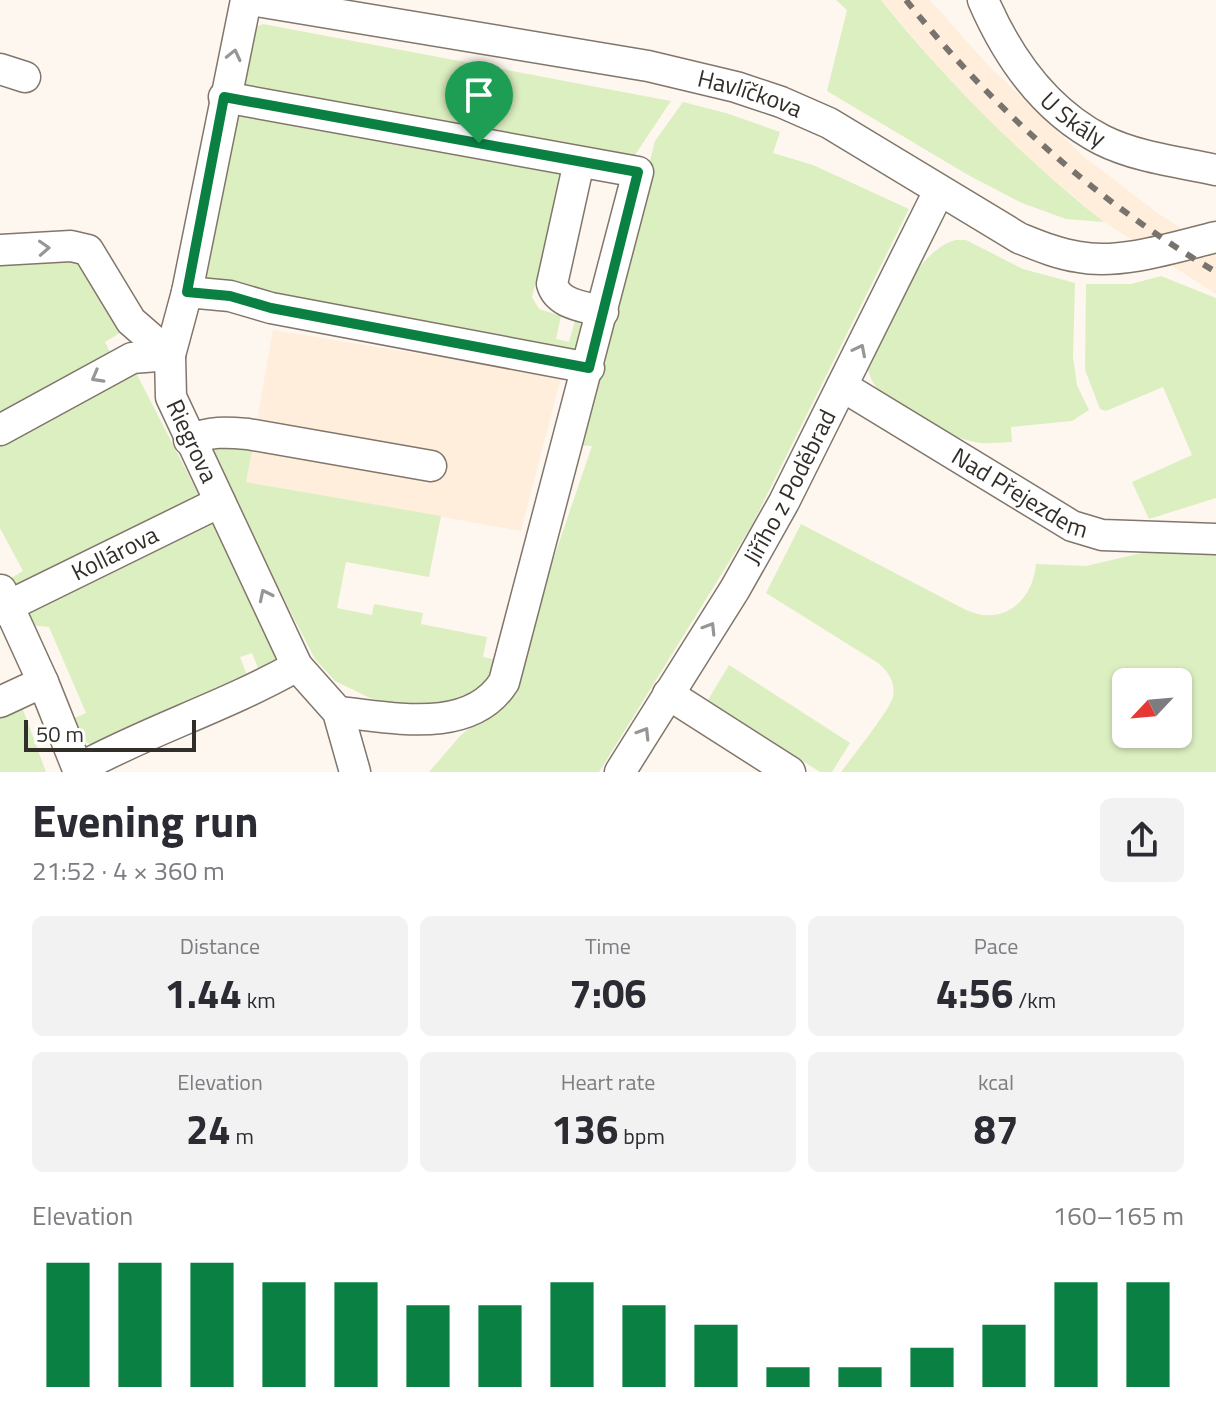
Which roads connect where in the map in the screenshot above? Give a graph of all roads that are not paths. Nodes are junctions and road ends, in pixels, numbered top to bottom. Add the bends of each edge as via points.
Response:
1 (249, 0) edge
2 (983, 0) edge
3 (224, 97) junction
4 (579, 162) junction
5 (1216, 170) edge
6 (939, 191) junction
7 (1216, 237) edge
8 (0, 250) edge
9 (187, 292) junction
10 (603, 312) junction
11 (170, 355) junction
12 (589, 368) junction
13 (842, 386) junction
14 (0, 430) edge
15 (189, 440) junction
16 (431, 466) dead end
17 (220, 502) junction
18 (1214, 532) edge
19 (3, 601) edge
20 (297, 666) junction
21 (43, 682) junction
22 (668, 694) junction
23 (0, 702) edge
24 (338, 712) junction
25 (78, 771) edge
26 (355, 772) edge
27 (620, 772) edge
28 (790, 772) edge

3 -> 1 street, Riegrova
1 - 6 street, Havlíčkova via 648,66 736,87 829,123
2 - 5 street, U Skály via 1016,65 1067,116 1102,140
3 - 4 street
3 - 9 street, Riegrova
4 - 10 street via 552,284 561,300
4 - 10 street via 638,172
6 - 7 street, Havlíčkova via 1019,238 1083,258 1132,256
13 -> 6 street, Jiřího z Poděbrad
8 -> 11 street via 88,250 131,321
9 - 11 street, Riegrova
9 - 12 street via 230,296
10 - 12 street
11 -> 14 street via 132,358
11 - 15 street, Riegrova via 171,397
12 - 24 street via 500,689 451,717
13 - 18 street, Nad Přejezdem via 1072,526 1102,535
22 -> 13 street, Jiřího z Poděbrad via 761,543
15 - 16 street via 205,433 248,434
15 - 17 street, Riegrova
17 - 19 street, Kollárova
20 -> 17 street, Riegrova
19 - 21 street, Kollárova
20 - 24 street, Riegrova
20 - 25 street, Kollárova
21 - 23 street
21 - 25 street, Kollárova
27 -> 22 street, Jiřího z Poděbrad
22 - 28 street
24 - 26 street, Riegrova

